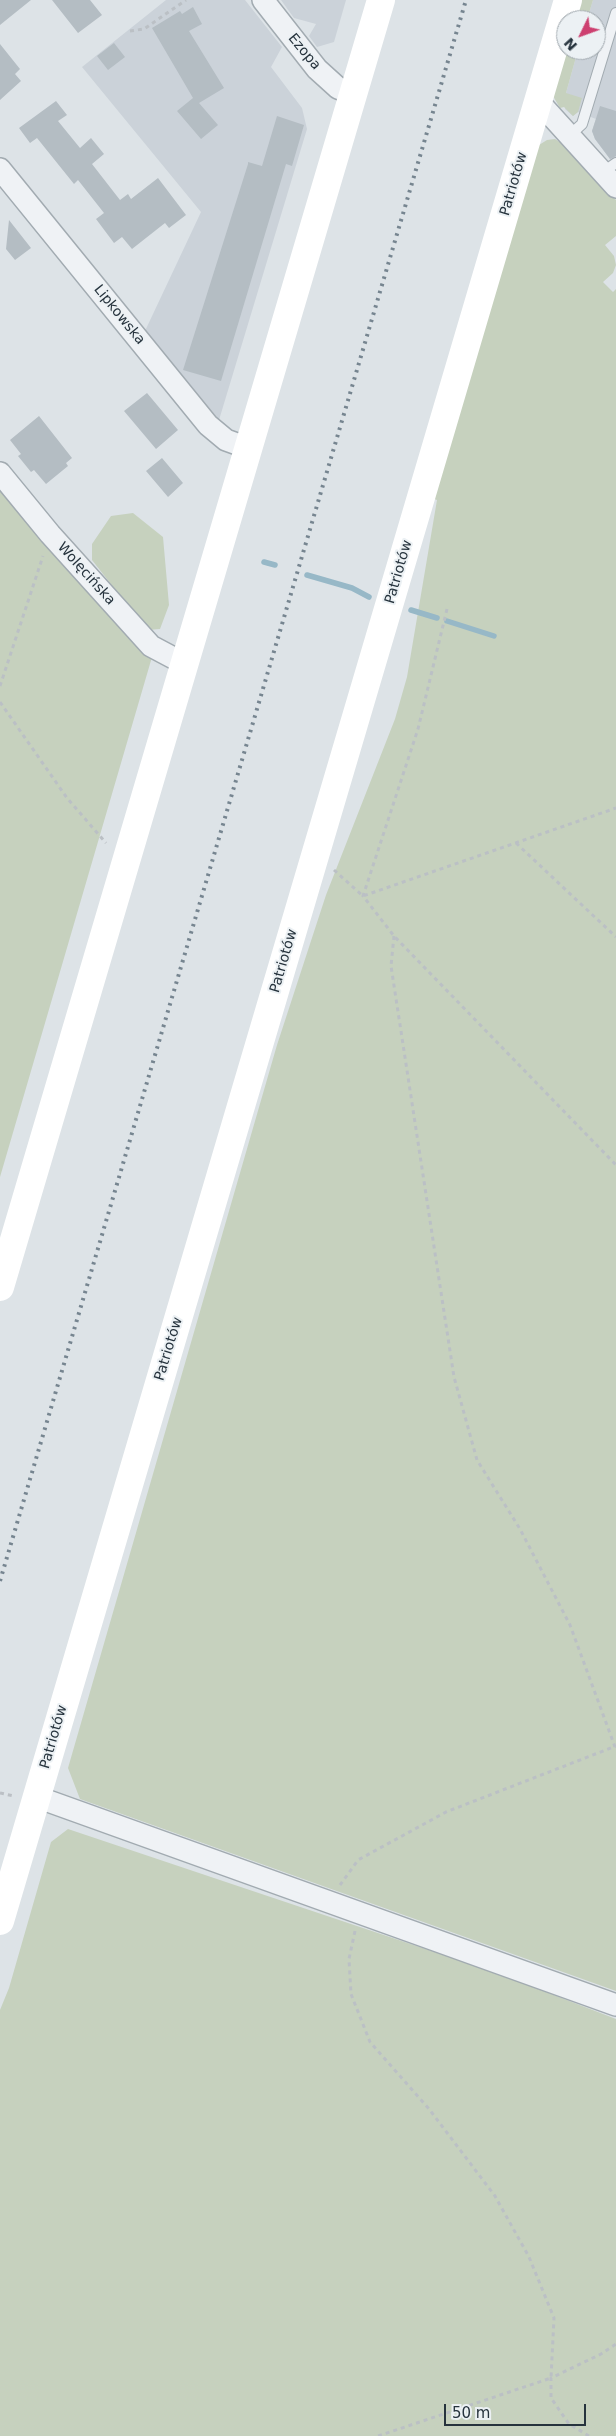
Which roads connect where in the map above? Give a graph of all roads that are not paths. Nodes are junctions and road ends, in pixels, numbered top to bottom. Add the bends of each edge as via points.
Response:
1 (262, 0) edge
2 (381, 0) edge
3 (568, 0) edge
4 (616, 13) edge
5 (353, 94) junction
6 (538, 102) junction
7 (570, 135) junction
8 (0, 169) edge
9 (612, 174) edge
10 (248, 448) junction
11 (0, 473) edge
12 (184, 663) junction
13 (0, 1287) edge
14 (37, 1797) junction
15 (0, 1921) edge
16 (616, 2006) edge

1 - 5 street, Ezopa via 317,69 338,88
2 - 5 main road
3 - 6 main road, Patriotów
4 - 7 lane via 582,124
5 - 10 main road
6 - 7 street
6 - 14 main road, Patriotów
7 - 9 street
8 - 10 street, Lipkowska via 208,424 226,440
10 - 12 main road
11 - 12 street, Wolęcińska via 151,646
12 - 13 main road
14 - 15 main road, Patriotów
14 - 16 street

